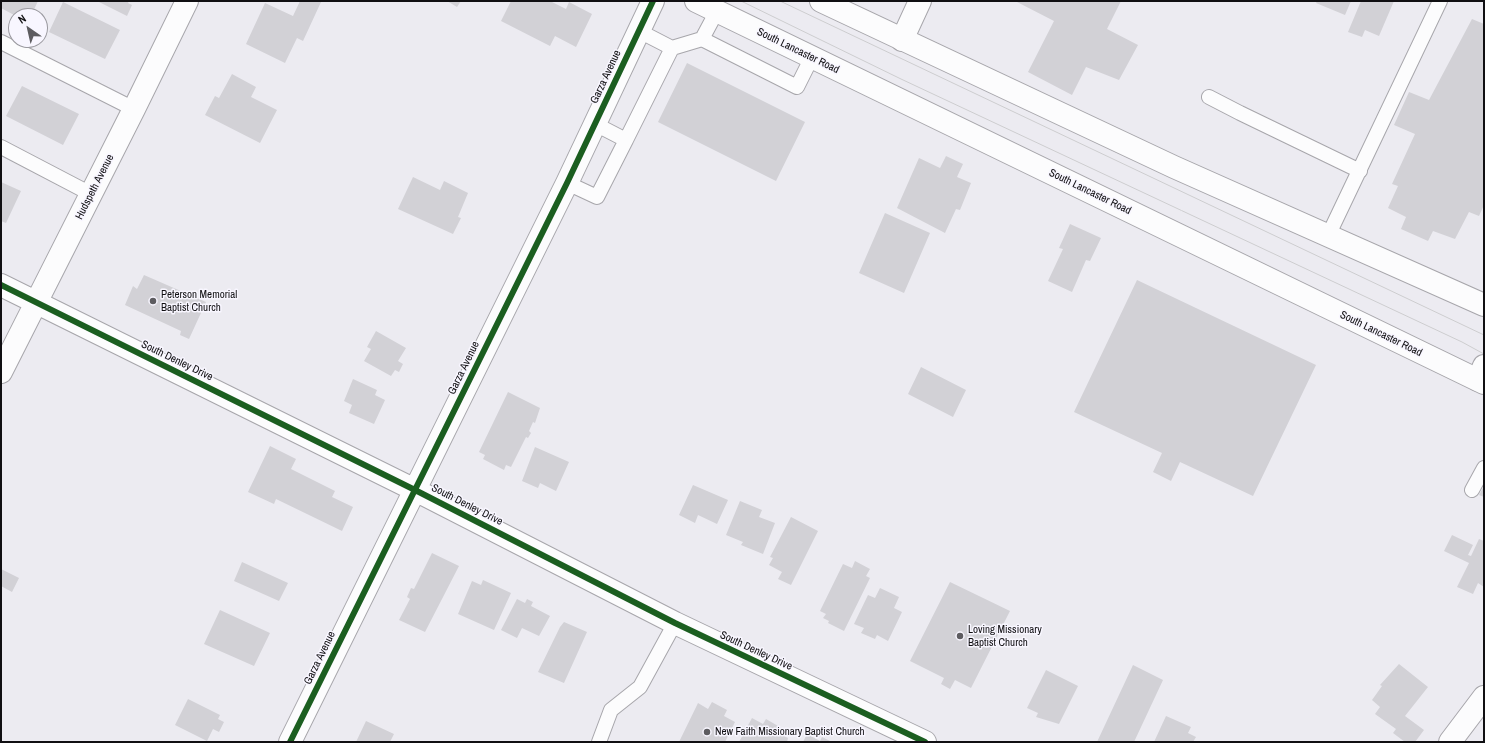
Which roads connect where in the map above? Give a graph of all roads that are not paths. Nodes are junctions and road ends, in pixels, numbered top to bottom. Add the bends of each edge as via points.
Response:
1 (187, 1) edge
2 (653, 1) edge
3 (696, 1) edge
4 (821, 1) edge
5 (920, 1) edge
6 (1440, 1) edge
7 (717, 11) junction
8 (639, 31) junction
9 (702, 39) junction
10 (902, 40) junction
11 (1, 42) edge
12 (672, 48) junction
13 (812, 58) junction
14 (1209, 97) dead end
15 (134, 109) junction
16 (595, 124) junction
17 (626, 140) junction
18 (1, 147) edge
19 (1360, 171) junction
20 (567, 183) junction
21 (91, 194) junction
22 (1328, 236) junction
23 (1, 285) edge
24 (36, 302) junction
25 (1484, 305) edge
26 (1, 372) edge
27 (1482, 376) edge
28 (1484, 468) edge
29 (414, 490) junction
30 (1472, 490) dead end
31 (675, 623) junction
32 (1484, 697) edge
33 (290, 742) edge
34 (599, 742) edge
35 (925, 742) edge
36 (1450, 742) edge

1 - 15 street, Hudspeth Avenue
2 - 8 street, Garza Avenue
3 - 7 street, South Lancaster Road
4 - 10 street
5 - 10 street
6 - 19 lane
7 - 9 lane
7 - 13 street, South Lancaster Road
8 - 12 lane
8 - 16 street, Garza Avenue
9 - 12 lane
9 - 13 lane via 797,87
10 - 22 street
11 - 15 lane
12 - 17 lane
13 - 27 street, South Lancaster Road
14 - 19 lane
15 - 21 street, Hudspeth Avenue
16 - 17 lane
16 - 20 street, Garza Avenue
17 - 20 lane via 597,198
18 - 21 lane
19 - 22 lane
20 - 29 street, Garza Avenue
21 - 24 street, Hudspeth Avenue
22 - 25 street
23 - 24 street, South Denley Drive
24 - 26 street, Hudspeth Avenue
24 - 29 street, South Denley Drive
28 - 30 lane
29 - 31 street, South Denley Drive
29 - 33 street, Garza Avenue
31 - 34 lane via 640,687 611,710
31 - 35 street, South Denley Drive
32 - 36 street

